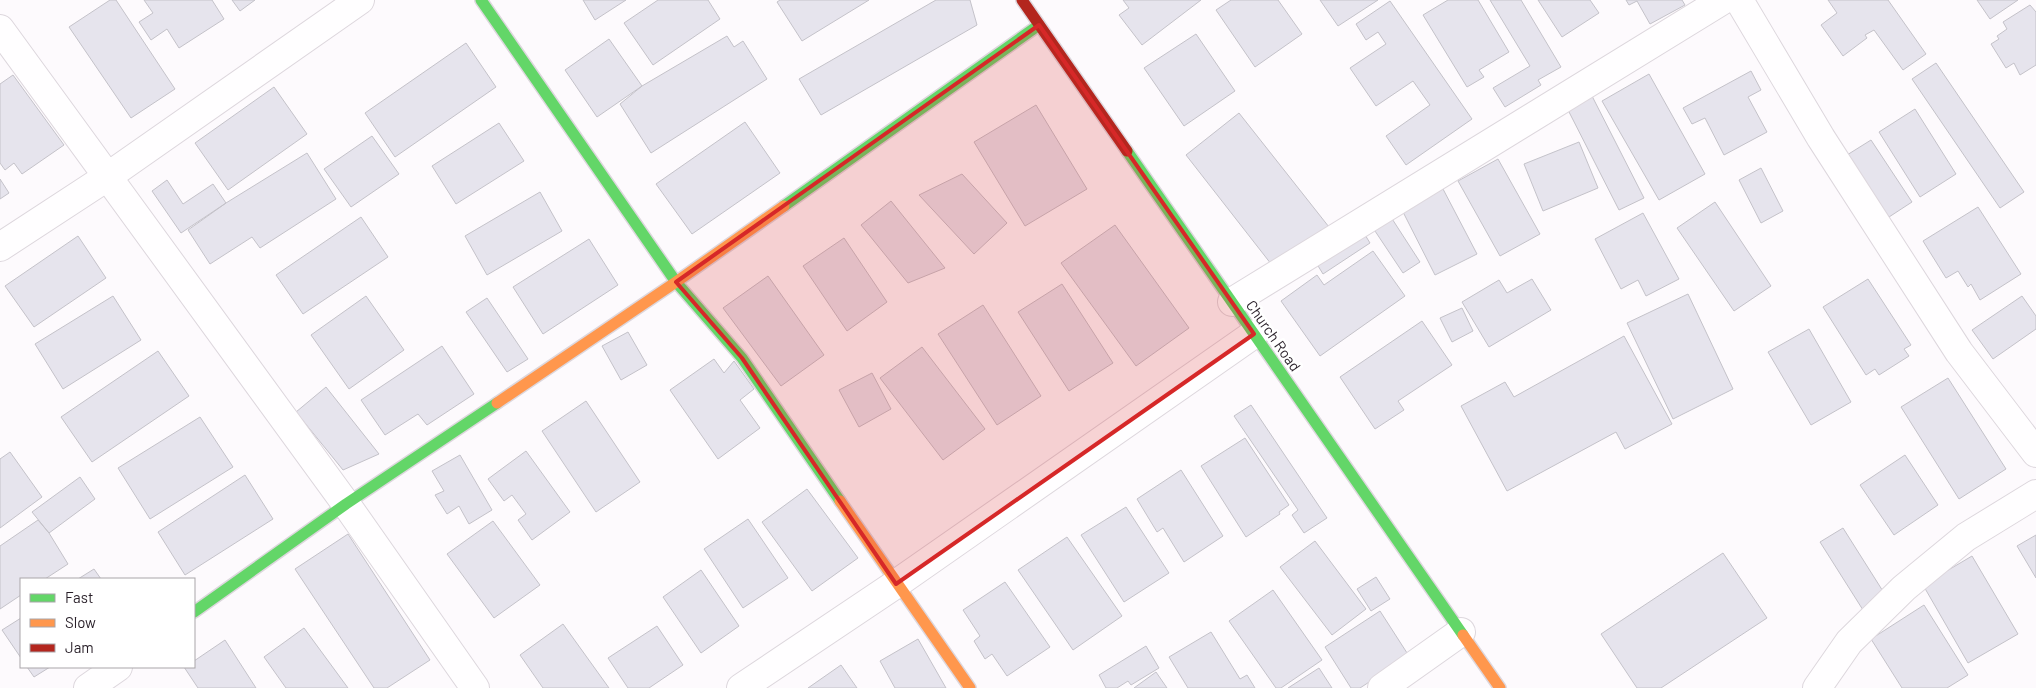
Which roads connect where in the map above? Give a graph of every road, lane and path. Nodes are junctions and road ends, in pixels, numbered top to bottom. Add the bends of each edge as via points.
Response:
1 (360, 0) edge
2 (481, 0) edge
3 (1022, 0) edge
4 (1723, 0) edge
5 (1739, 0) edge
6 (1039, 25) junction
7 (0, 29) edge
8 (108, 177) junction
9 (0, 247) edge
10 (676, 282) junction
11 (1232, 302) junction
12 (1254, 334) junction
13 (2036, 453) edge
14 (2036, 494) edge
15 (346, 504) junction
16 (896, 584) junction
17 (195, 611) edge
18 (1461, 632) junction
19 (117, 668) edge
20 (88, 688) edge
21 (475, 688) edge
22 (741, 688) edge
23 (970, 688) edge
24 (1382, 688) edge
25 (1500, 688) edge
26 (1817, 688) edge

1 - 8 street
2 - 10 street
3 - 6 street, Church Road
4 - 11 street
5 - 13 street via 1821,138 1959,352
6 - 10 street
6 - 11 street, Church Road
7 - 8 street
8 - 9 street
8 - 15 street
10 - 15 street
10 - 16 street via 742,358
11 - 12 street, Church Road
12 - 16 street
12 - 18 street, Church Road
14 - 26 street via 1966,537 1904,588 1849,642
15 - 17 street
15 - 21 street
16 - 22 street
16 - 23 street
18 - 24 street
18 - 25 street, Church Road
19 - 20 street

